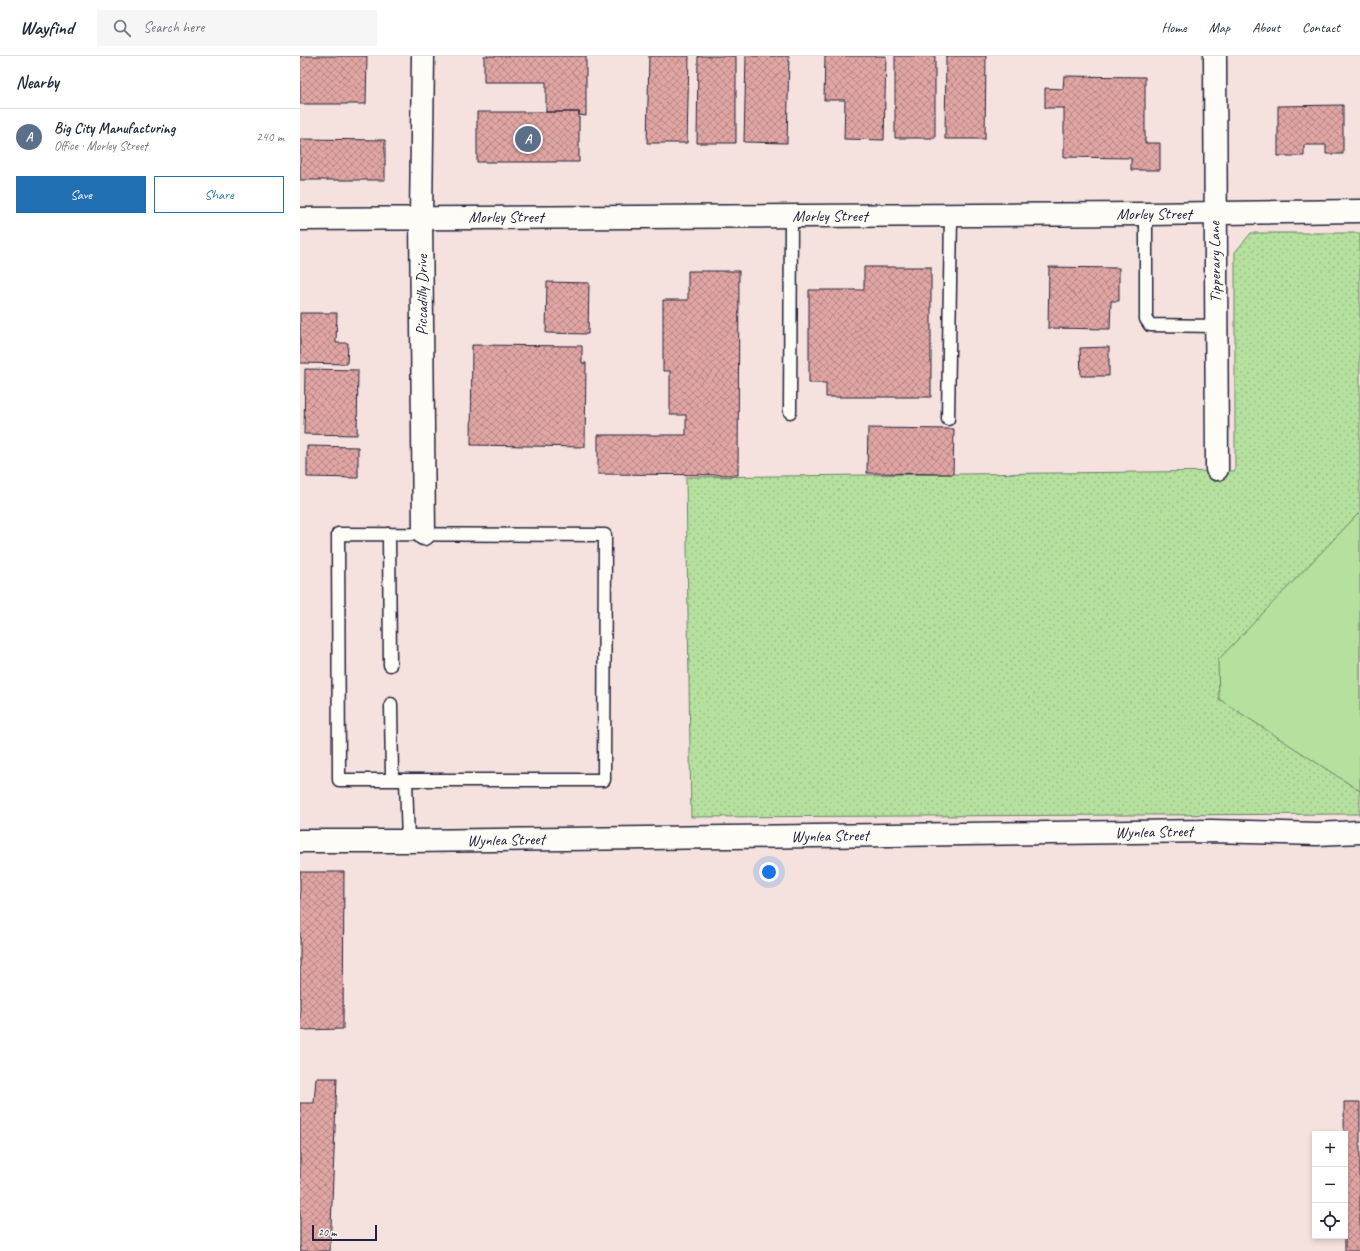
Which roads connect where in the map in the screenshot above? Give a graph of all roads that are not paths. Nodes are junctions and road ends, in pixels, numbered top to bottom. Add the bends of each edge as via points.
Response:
1 (423, 56) edge
2 (1215, 56) edge
3 (1360, 211) edge
4 (1146, 214) junction
5 (1214, 214) junction
6 (951, 215) junction
7 (790, 216) junction
8 (421, 218) junction
9 (300, 219) edge
10 (1215, 326) junction
11 (790, 412) dead end
12 (948, 419) dead end
13 (1217, 469) dead end
14 (390, 534) junction
15 (424, 534) junction
16 (390, 665) dead end
17 (391, 704) dead end
18 (392, 780) junction
19 (406, 780) junction
20 (1360, 832) edge
21 (300, 841) edge
22 (408, 841) junction

1 - 8 street, Piccadilly Drive
2 - 5 street, Tipperary Lane
3 - 5 street, Morley Street
4 - 5 street, Morley Street
4 - 6 street, Morley Street
4 - 10 lane via 1146,319 1150,325
5 - 10 street, Tipperary Lane
6 - 7 street, Morley Street
6 - 12 lane
7 - 8 street, Morley Street
7 - 11 lane
8 - 9 street, Morley Street
8 - 15 street, Piccadilly Drive
10 - 13 street, Tipperary Lane
14 - 15 lane
14 - 16 lane
14 - 18 lane via 338,534 339,780
15 - 19 lane via 605,535 604,780
17 - 18 lane
18 - 19 lane
19 - 22 lane
20 - 22 street, Wynlea Street via 1317,834 1211,831
21 - 22 street, Wynlea Street

